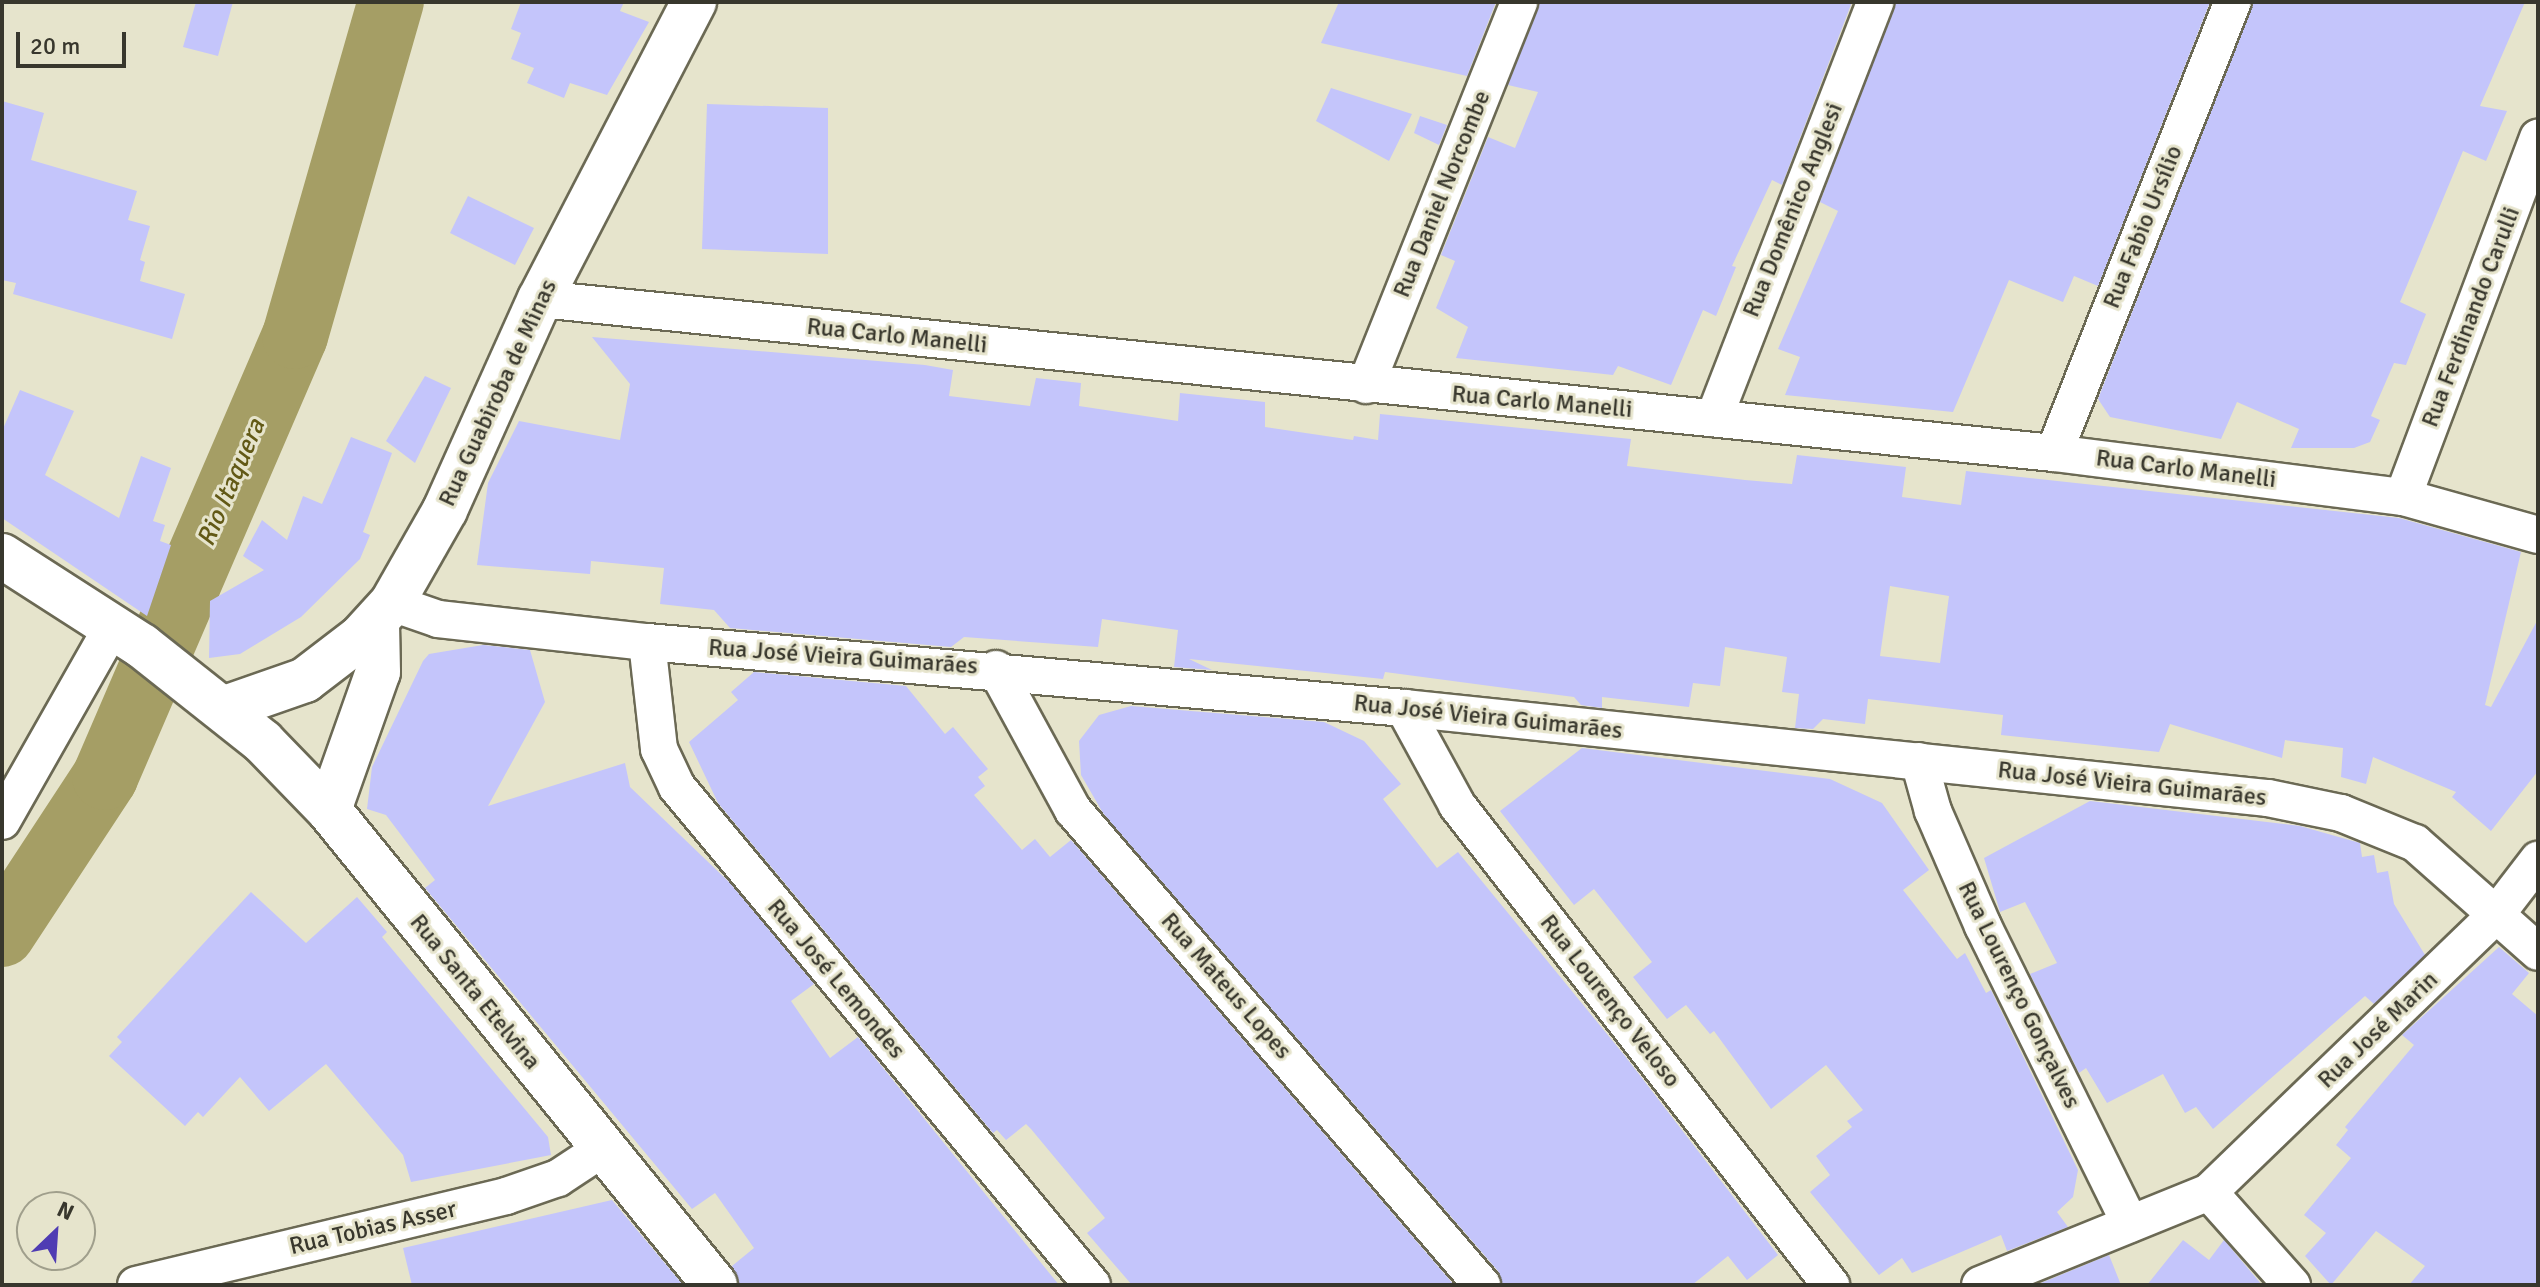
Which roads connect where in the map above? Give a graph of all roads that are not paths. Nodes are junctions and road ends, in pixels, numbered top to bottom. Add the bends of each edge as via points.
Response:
1 (694, 2) edge
2 (1519, 2) edge
3 (1875, 2) edge
4 (2233, 2) edge
5 (2538, 137) edge
6 (540, 299) junction
7 (1366, 385) junction
8 (1714, 418) junction
9 (2054, 453) junction
10 (2403, 497) junction
11 (2538, 535) edge
12 (2, 556) edge
13 (384, 613) junction
14 (128, 636) junction
15 (647, 642) junction
16 (996, 669) junction
17 (214, 700) junction
18 (1404, 708) junction
19 (1919, 761) junction
20 (12, 788) edge
21 (329, 810) junction
22 (2, 821) edge
23 (2538, 860) edge
24 (2495, 916) junction
25 (2538, 952) edge
26 (602, 1149) junction
27 (2209, 1192) junction
28 (2130, 1224) junction
29 (136, 1285) edge
30 (715, 1285) edge
31 (1092, 1285) edge
32 (1482, 1285) edge
33 (1831, 1285) edge
34 (1980, 1285) edge
35 (2292, 1285) edge

1 - 6 street, Rua Guabiroba de Minas
2 - 7 street, Rua Daniel Norcombe
3 - 8 street, Rua Domênico Anglesi
4 - 9 street, Rua Fabio Ursílio
5 - 10 street, Rua Ferdinando Carulli
6 - 7 street, Rua Carlo Manelli
6 - 13 street, Rua Guabiroba de Minas via 445,510
7 - 8 street, Rua Carlo Manelli
8 - 9 street, Rua Carlo Manelli
9 - 10 street, Rua Carlo Manelli
10 - 11 street, Rua Carlo Manelli
12 - 14 street, Rua Santa Etelvina
13 - 15 street, Rua José Vieira Guimarães
13 - 17 street, Rua Guabiroba de Minas via 305,680
13 - 21 street via 378,672
14 - 17 street, Rua Santa Etelvina
14 - 20 street
15 - 16 street, Rua José Vieira Guimarães
15 - 31 street, Rua José Lemondes via 659,749 677,787
16 - 18 street, Rua José Vieira Guimarães
16 - 32 street, Rua Mateus Lopes via 1073,810
17 - 21 street, Rua Santa Etelvina
18 - 19 street, Rua José Vieira Guimarães
18 - 33 street, Rua Lourenço Veloso via 1457,805
19 - 24 street, Rua José Vieira Guimarães via 2268,798 2341,813 2415,843
19 - 28 street, Rua Lourenço Gonçalves via 1933,811 1983,926
20 - 22 street
21 - 26 street, Rua Santa Etelvina
23 - 24 street, Rua José Marin
24 - 25 street, Rua José Vieira Guimarães
24 - 27 street, Rua José Marin
26 - 29 street, Rua Tobias Asser via 558,1178 506,1196
26 - 30 street, Rua Santa Etelvina
27 - 28 street
27 - 35 street
28 - 34 street

